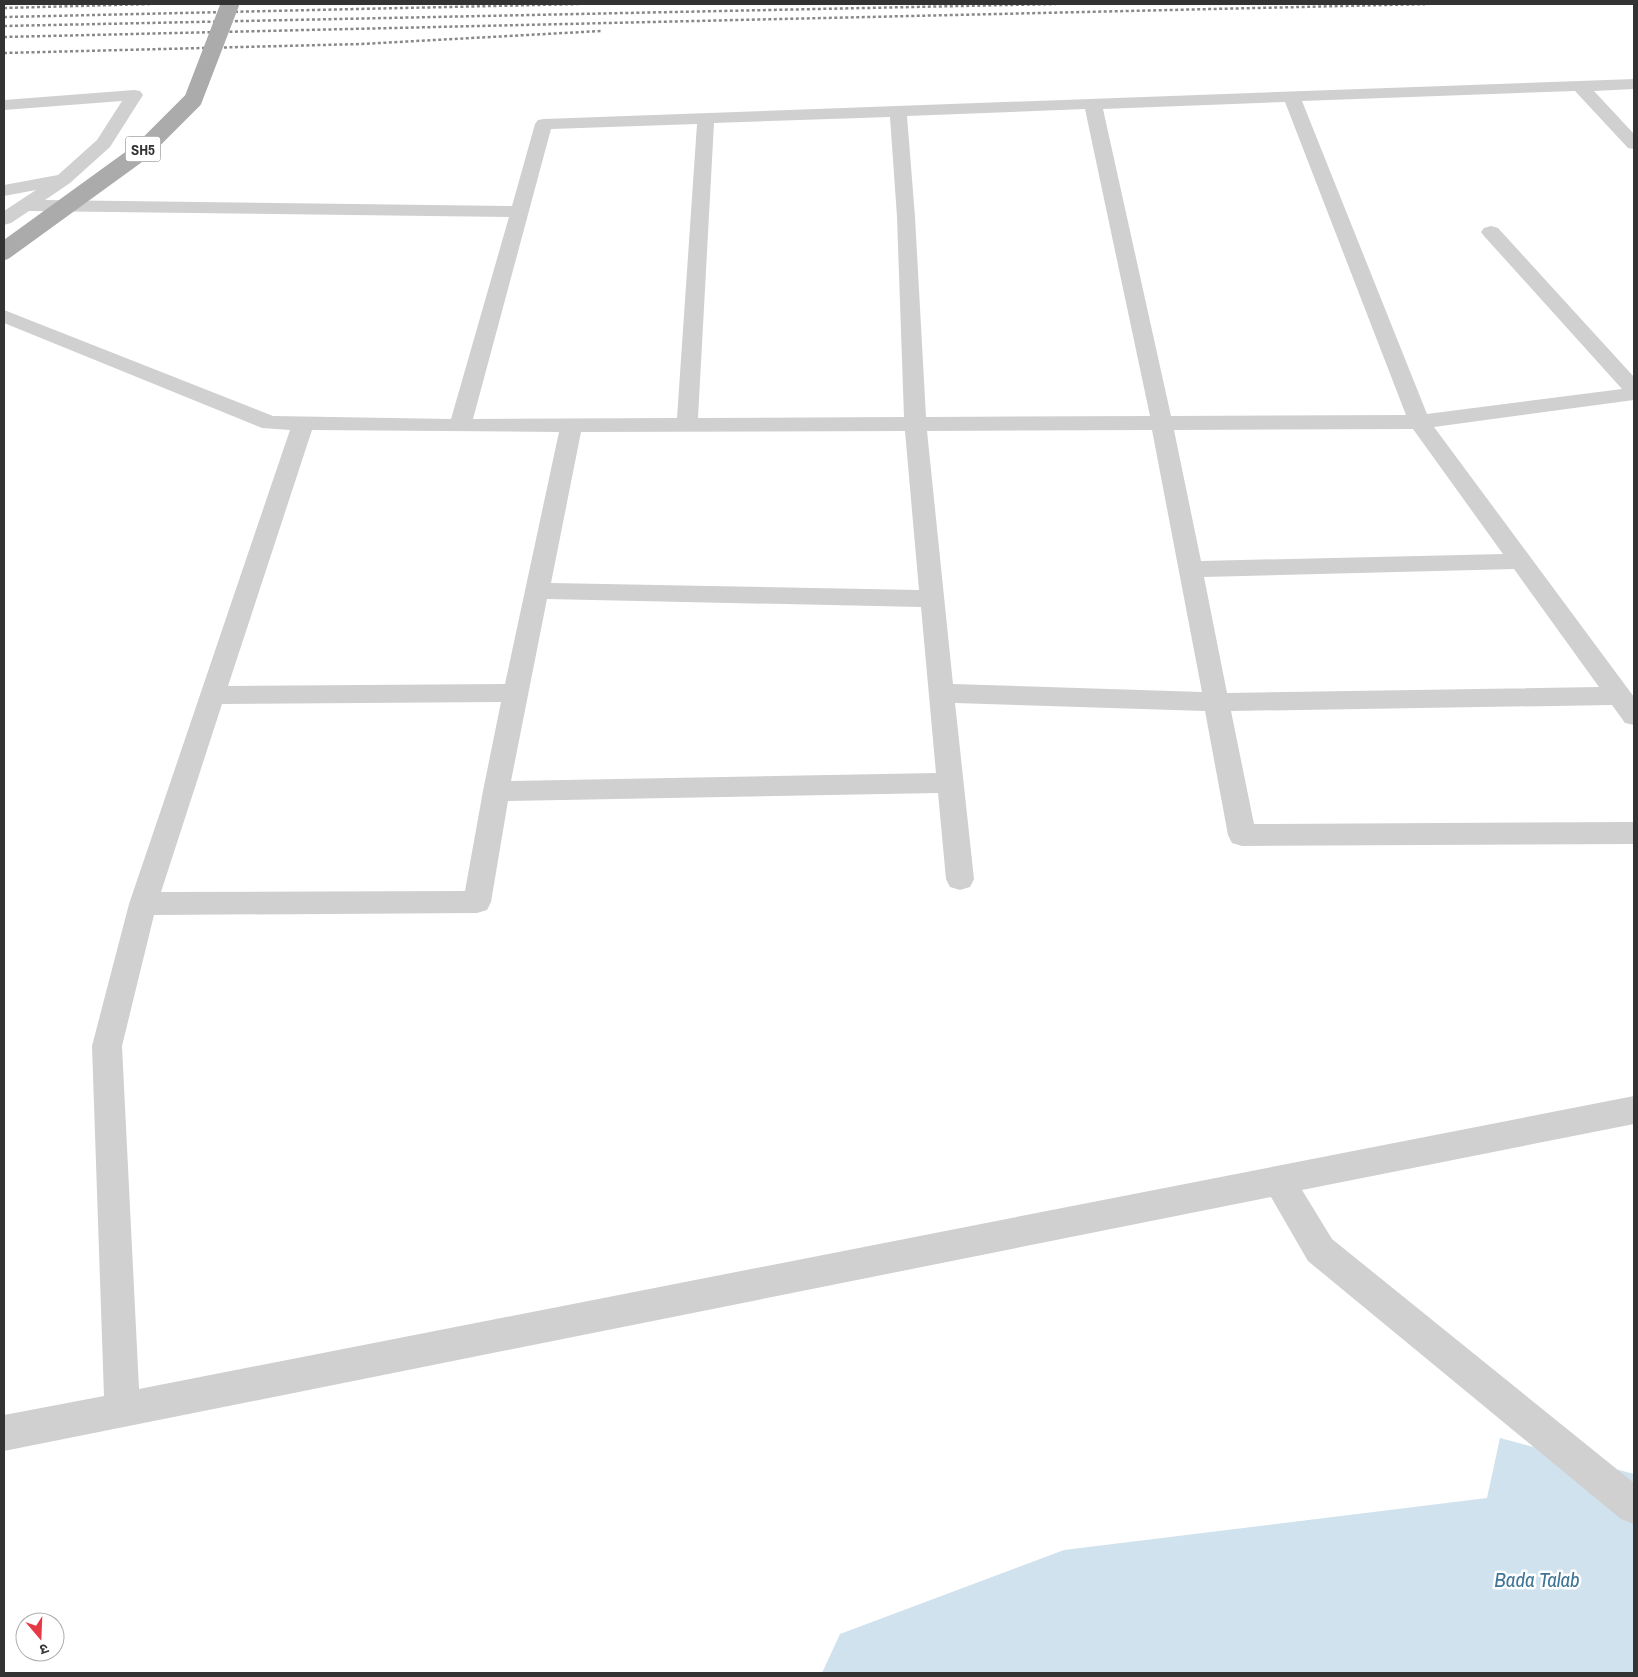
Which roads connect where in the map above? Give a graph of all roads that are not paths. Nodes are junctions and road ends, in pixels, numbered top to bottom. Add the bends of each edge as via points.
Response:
1 (230, 4) edge
2 (1634, 84) edge
3 (1580, 86) junction
4 (1292, 97) junction
5 (1093, 104) junction
6 (4, 105) edge
7 (898, 112) junction
8 (706, 118) junction
9 (1634, 144) edge
10 (64, 179) junction
11 (4, 190) edge
12 (25, 205) junction
13 (520, 212) junction
14 (4, 219) edge
15 (1491, 232) dead end
16 (4, 251) edge
17 (4, 316) edge
18 (1634, 389) edge
19 (1634, 394) edge
20 (1419, 422) junction
21 (1162, 423) junction
22 (303, 424) junction
23 (915, 424) junction
24 (687, 425) junction
25 (460, 426) junction
26 (572, 426) junction
27 (1521, 561) junction
28 (1191, 569) junction
29 (537, 591) junction
30 (932, 599) junction
31 (516, 692) junction
32 (942, 693) junction
33 (213, 695) junction
34 (1619, 696) junction
35 (1217, 702) junction
36 (1634, 716) edge
37 (951, 783) junction
38 (496, 791) junction
39 (1634, 833) edge
40 (960, 879) dead end
41 (143, 904) junction
42 (1634, 1110) edge
43 (1279, 1181) junction
44 (122, 1410) junction
45 (4, 1433) edge
46 (1634, 1506) edge

1 - 16 main road, SH5, bridge via 193,100 142,151
2 - 3 street
3 - 4 street
3 - 9 street
4 - 5 street
4 - 20 street
5 - 7 street
5 - 21 street
6 - 10 street via 134,95 104,143
7 - 8 street
7 - 23 street
8 - 13 street via 544,124
8 - 24 street
10 - 11 street
10 - 12 street
12 - 13 street
12 - 14 street
13 - 25 street
15 - 18 street
17 - 22 street via 270,423
19 - 20 street
20 - 21 street
20 - 27 street
21 - 23 street
21 - 28 street
22 - 25 street
22 - 33 street
23 - 24 street
23 - 30 street
24 - 26 street
25 - 26 street
26 - 29 street
27 - 28 street
27 - 34 street
28 - 35 street
29 - 30 street
29 - 31 street
30 - 32 street
31 - 33 street
31 - 38 street
32 - 35 street
32 - 37 street
33 - 41 street
34 - 35 street
34 - 36 street
35 - 39 street via 1242,835
37 - 38 street
37 - 40 street
38 - 41 street via 477,902
41 - 44 street via 107,1046
42 - 43 street
43 - 44 street
43 - 46 street via 1320,1250
44 - 45 street

